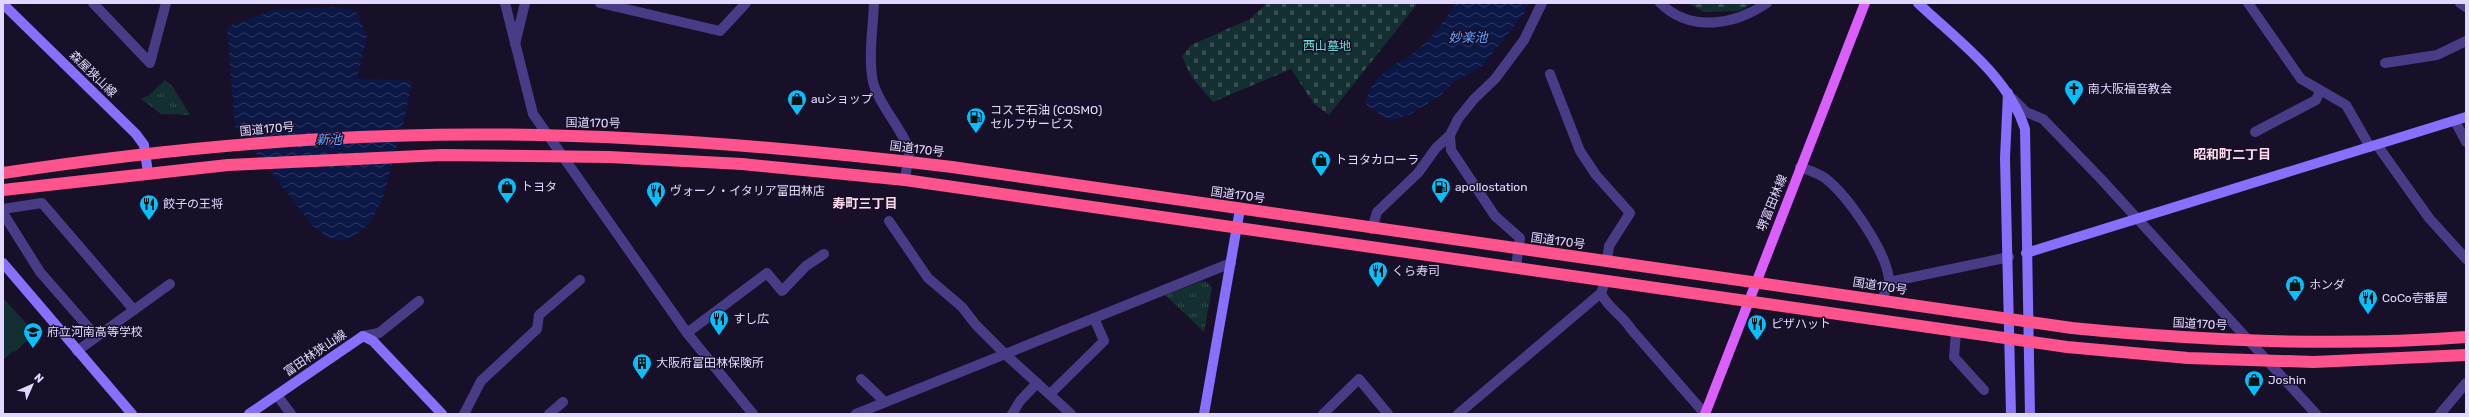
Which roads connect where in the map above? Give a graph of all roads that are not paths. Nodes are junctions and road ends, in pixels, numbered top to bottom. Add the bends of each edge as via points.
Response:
1 (93, 3) edge
2 (166, 3) edge
3 (505, 3) edge
4 (525, 3) edge
5 (600, 3) edge
6 (746, 3) edge
7 (874, 3) edge
8 (1542, 3) edge
9 (1660, 3) edge
10 (1767, 3) edge
11 (1865, 3) edge
12 (1918, 3) edge
13 (2248, 3) edge
14 (2460, 3) edge
15 (3, 4) edge
16 (2466, 7) edge
17 (2466, 41) edge
18 (514, 46) junction
19 (2385, 63) dead end
20 (1550, 74) dead end
21 (2320, 91) junction
22 (2008, 93) junction
23 (2466, 117) edge
24 (2455, 120) junction
25 (2255, 132) dead end
26 (1450, 135) junction
27 (549, 136) junction
28 (2466, 142) edge
29 (2373, 146) junction
30 (146, 154) junction
31 (563, 156) junction
32 (907, 162) junction
33 (1800, 167) junction
34 (148, 172) junction
35 (3, 173) edge
36 (905, 180) junction
37 (3, 190) edge
38 (1240, 209) junction
39 (3, 212) edge
40 (2136, 219) junction
41 (889, 221) dead end
42 (1237, 228) junction
43 (1372, 229) junction
44 (1518, 250) junction
45 (2026, 253) junction
46 (824, 254) dead end
47 (2009, 257) junction
48 (2466, 259) edge
49 (1607, 262) junction
50 (3, 263) edge
51 (1231, 263) junction
52 (1516, 267) junction
53 (7, 273) edge
54 (580, 280) dead end
55 (1606, 280) junction
56 (1889, 282) junction
57 (1755, 283) junction
58 (170, 284) dead end
59 (1601, 293) junction
60 (1882, 300) junction
61 (419, 301) dead end
62 (1748, 302) junction
63 (134, 310) junction
64 (1094, 318) junction
65 (2010, 320) junction
66 (2027, 322) junction
67 (1956, 332) junction
68 (687, 333) junction
69 (96, 336) junction
70 (363, 336) junction
71 (2466, 337) edge
72 (2010, 339) junction
73 (2247, 340) junction
74 (2028, 342) junction
75 (77, 351) junction
76 (1005, 354) junction
77 (2466, 355) edge
78 (2266, 360) junction
79 (861, 379) dead end
80 (1037, 383) junction
81 (2466, 383) edge
82 (1984, 390) dead end
83 (1050, 394) junction
84 (277, 395) junction
85 (563, 402) dead end
86 (885, 402) junction
87 (132, 414) edge
88 (249, 414) edge
89 (291, 414) edge
90 (442, 414) edge
91 (464, 414) edge
92 (549, 414) edge
93 (753, 414) edge
94 (856, 414) edge
95 (1012, 414) edge
96 (1071, 414) edge
97 (1204, 414) edge
98 (1323, 414) edge
99 (1388, 414) edge
100 (1458, 414) edge
101 (1705, 414) edge
102 (2011, 414) edge
103 (2030, 414) edge
104 (2316, 414) edge
105 (2440, 414) edge

1 - 2 street via 150,62
3 - 18 street
4 - 18 street
5 - 6 street via 720,32
7 - 32 street via 874,83 894,124 905,140 909,152
8 - 26 street via 1524,40 1495,79 1458,119
9 - 10 street via 1671,14 1687,20 1704,22 1723,22 1745,16
11 - 33 main road, 堺富田林線
12 - 22 street via 1982,63
13 - 21 street via 2292,68 2301,79
14 - 16 street
15 - 30 street, 森屋狭山線 via 136,134 144,144
17 - 19 street via 2437,55
18 - 27 street via 533,114
20 - 49 street via 1580,151 1596,175 1630,213 1609,246
21 - 25 street via 2316,100
21 - 29 street via 2346,105
22 - 40 street via 2026,112 2043,119
22 - 45 street via 2025,129
22 - 47 street via 2005,158
23 - 24 street
24 - 28 street
24 - 29 street
26 - 43 street via 1436,148 1418,173 1377,212
26 - 44 street via 1451,150 1495,216 1520,238
27 - 30 highway, 国道170号 via 323,139
27 - 31 street
27 - 32 highway, 国道170号 via 746,146
29 - 40 street
29 - 48 street via 2429,218
30 - 34 street, 森屋狭山線
30 - 35 highway, 国道170号
31 - 34 highway via 406,156
31 - 36 highway via 742,164
31 - 68 street
32 - 36 street
32 - 38 highway, 国道170号
33 - 56 street via 1824,178 1847,198 1886,263
33 - 57 main road, 堺富田林線
34 - 37 highway
36 - 42 highway
38 - 42 street
38 - 43 highway, 国道170号
39 - 63 street via 3,209 42,203
39 - 69 street via 40,272
40 - 45 street
40 - 73 street
41 - 76 street via 928,278 962,307
42 - 51 street
42 - 52 highway
43 - 44 highway, 国道170号
44 - 49 highway, 国道170号
44 - 52 street
45 - 66 street
46 - 68 street via 806,266 782,291 767,273
47 - 56 street
47 - 65 street
49 - 57 highway, 国道170号
50 - 53 street
51 - 64 street
51 - 97 street
52 - 55 highway
53 - 75 street
54 - 91 street via 539,315 537,329 481,381
55 - 59 street
55 - 62 highway
56 - 60 street
57 - 60 highway, 国道170号
57 - 62 main road, 堺富田林線
58 - 63 street
59 - 100 street
59 - 101 street via 1609,306 1626,321 1631,330
60 - 65 highway, 国道170号
61 - 70 street via 378,333
62 - 67 highway
62 - 101 main road, 堺富田林線
63 - 69 street
64 - 76 street
64 - 83 street via 1104,341
65 - 66 highway, 国道170号
65 - 72 street
66 - 73 highway, 国道170号 via 2141,335
66 - 74 street
67 - 72 highway
67 - 82 street via 1954,357
68 - 93 street
69 - 75 street
70 - 84 street, 富田林狭山線
70 - 90 street, 富田林狭山線 via 373,342
71 - 73 highway, 国道170号 via 2356,342
72 - 74 highway
72 - 102 street
73 - 78 street
74 - 78 highway via 2139,355
74 - 103 street
75 - 87 street
76 - 80 street
76 - 86 street
77 - 78 highway via 2314,362
78 - 104 street
79 - 86 street
80 - 83 street
80 - 95 street
81 - 105 street
83 - 96 street
84 - 88 street, 富田林狭山線
84 - 89 street
85 - 92 street
86 - 94 street
98 - 99 street via 1360,379

